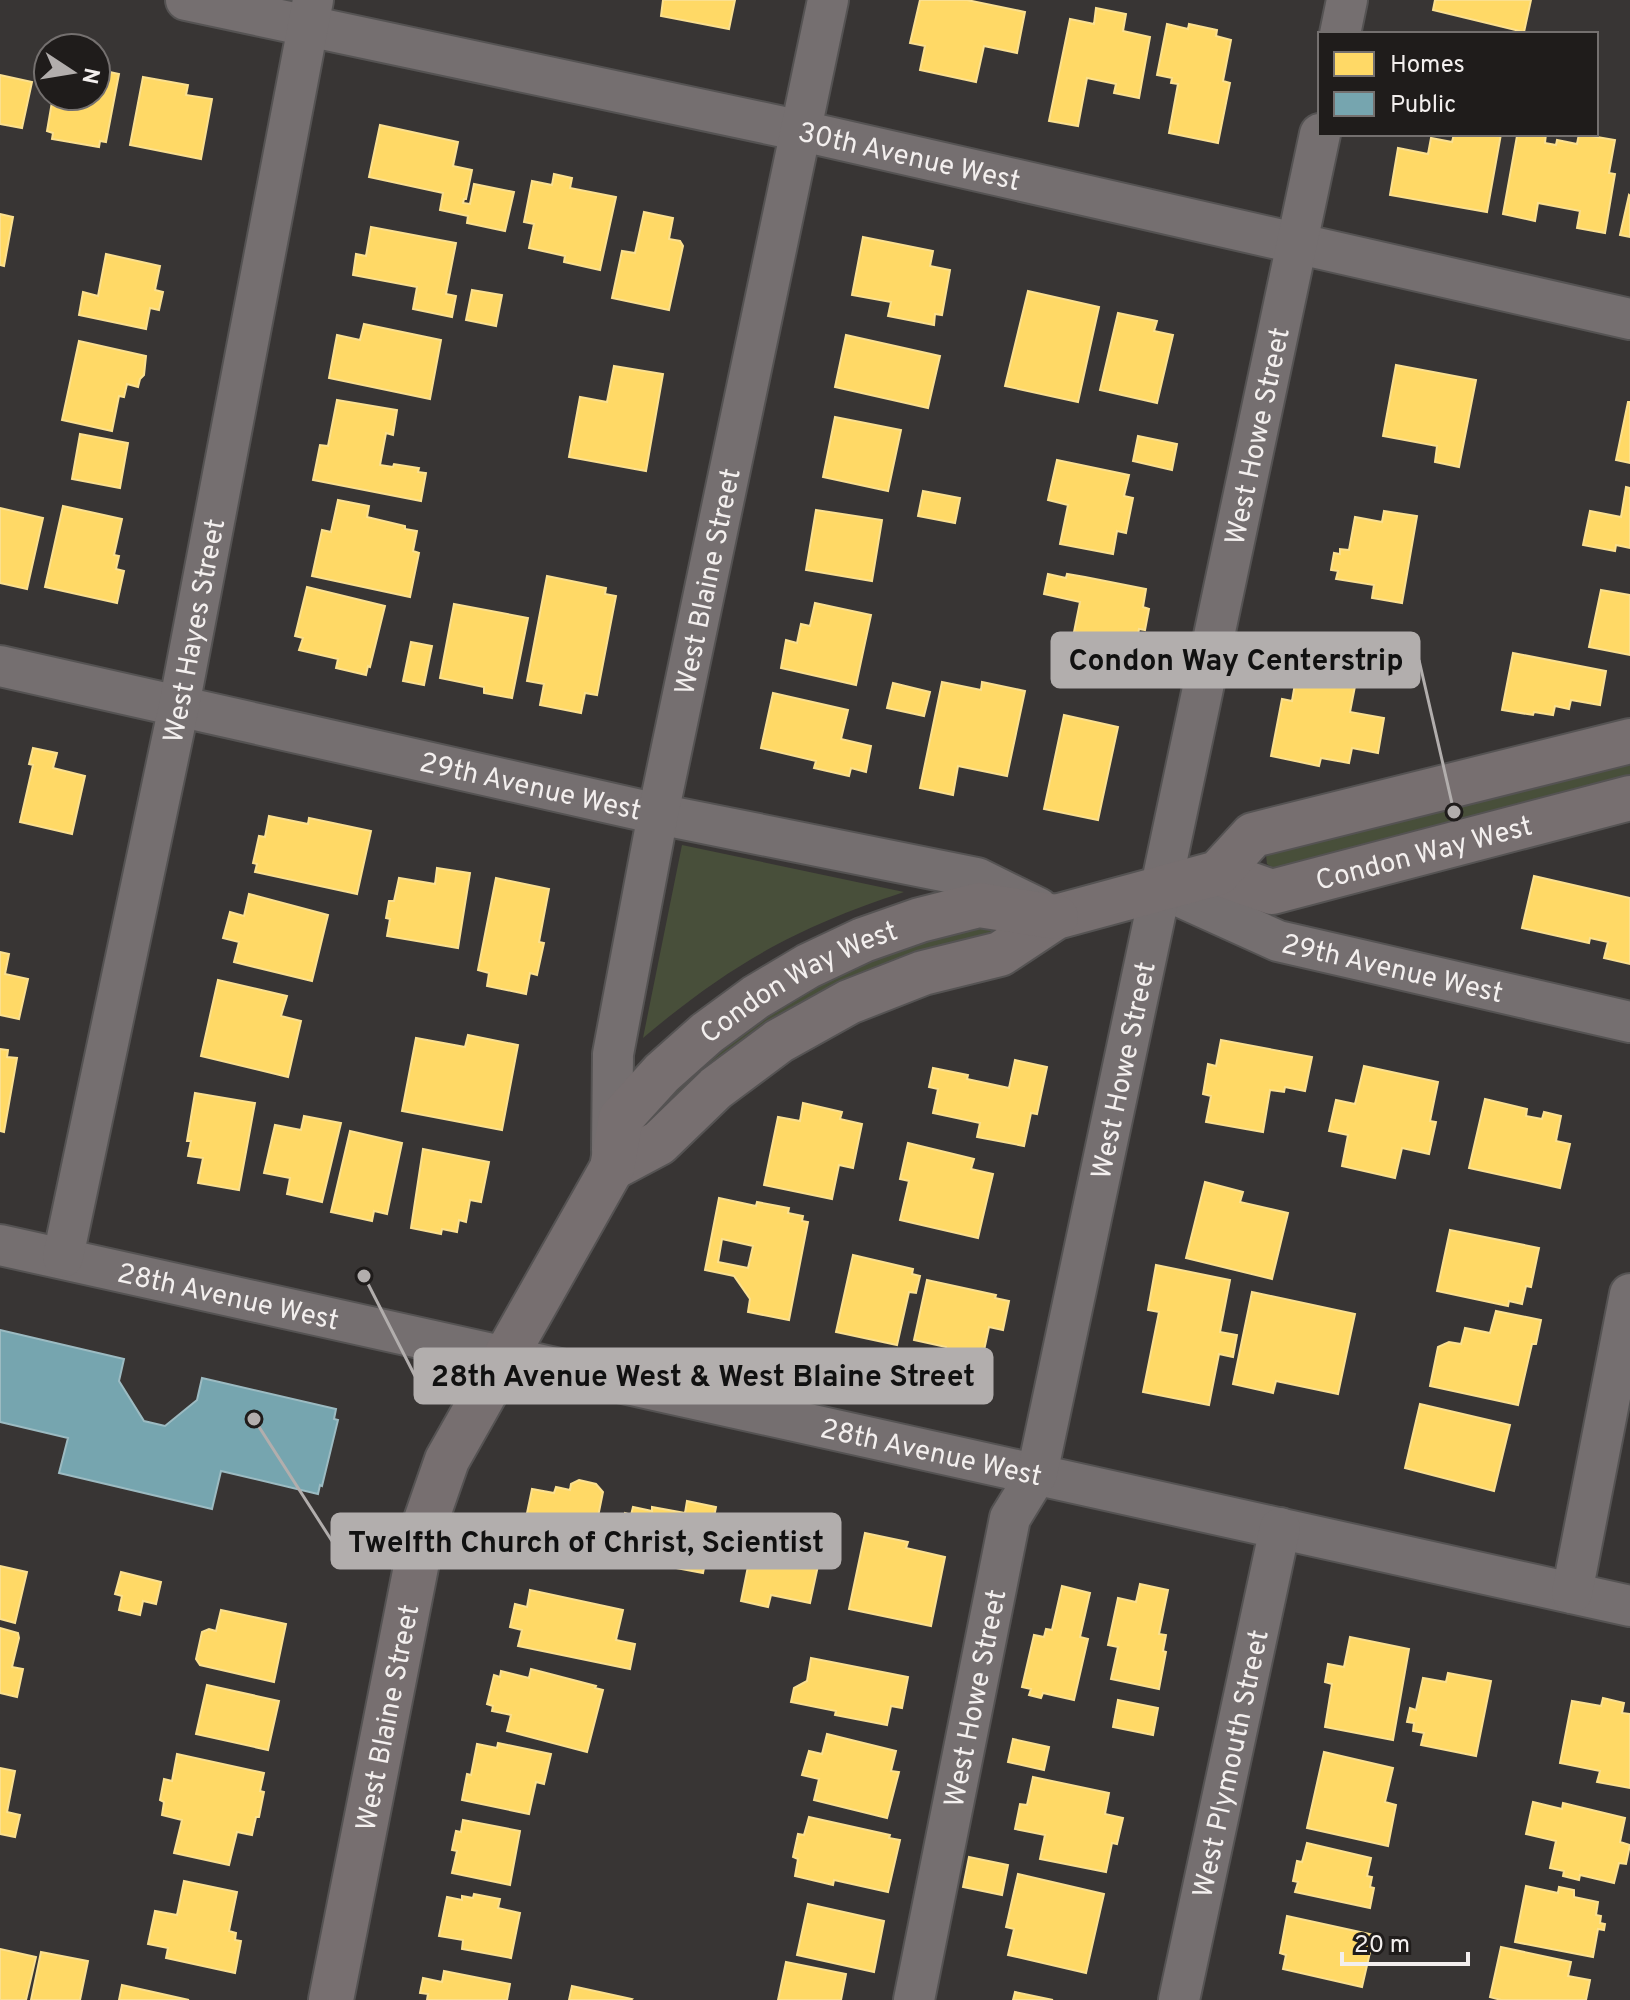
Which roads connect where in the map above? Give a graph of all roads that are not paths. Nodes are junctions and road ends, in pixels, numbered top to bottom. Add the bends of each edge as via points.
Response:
1 (186, 0) edge
2 (828, 0) edge
3 (1347, 0) edge
4 (311, 14) edge
5 (1340, 32) edge
6 (802, 131) junction
7 (1320, 136) edge
8 (1299, 242) junction
9 (1630, 319) edge
10 (0, 666) edge
11 (179, 706) junction
12 (1630, 741) edge
13 (1630, 798) edge
14 (658, 814) junction
15 (1218, 873) junction
16 (1161, 888) junction
17 (1056, 917) junction
18 (1630, 1022) edge
19 (612, 1168) junction
20 (0, 1245) edge
21 (63, 1257) junction
22 (1630, 1294) edge
23 (505, 1356) junction
24 (1037, 1474) junction
25 (1280, 1528) junction
26 (1572, 1593) junction
27 (1630, 1606) edge
28 (331, 2000) edge
29 (914, 2000) edge
30 (1179, 2000) edge

1 - 4 street, 30th Avenue West
2 - 6 street, West Blaine Street
3 - 5 street
4 - 6 street, 30th Avenue West
4 - 11 street, West Hayes Street
6 - 8 street, 30th Avenue West
6 - 14 street, West Blaine Street
7 - 8 street, West Howe Street
8 - 9 street, 30th Avenue West
8 - 16 street, West Howe Street
10 - 11 street, 29th Avenue West
11 - 14 street, 29th Avenue West
11 - 21 street, West Hayes Street
12 - 15 main road, Condon Way West via 1253,835
13 - 15 main road, Condon Way West via 1272,892
14 - 17 street, 29th Avenue West via 977,878
14 - 19 street, West Blaine Street via 613,1054
15 - 16 main road, Condon Way West
16 - 17 main road, Condon Way West
16 - 18 street, 29th Avenue West via 1278,941
16 - 24 street, West Howe Street
17 - 19 main road, Condon Way West via 1000,954 908,979 849,1002 779,1041 716,1088 659,1143
19 - 23 main road
20 - 21 street, 28th Avenue West
21 - 23 street, 28th Avenue West
22 - 26 street
23 - 24 street, 28th Avenue West
23 - 28 main road, West Blaine Street via 447,1460 424,1526
24 - 25 street, 28th Avenue West
24 - 29 street, West Howe Street via 1010,1518
25 - 26 street, 28th Avenue West
25 - 30 street, West Plymouth Street
26 - 27 street, 28th Avenue West

